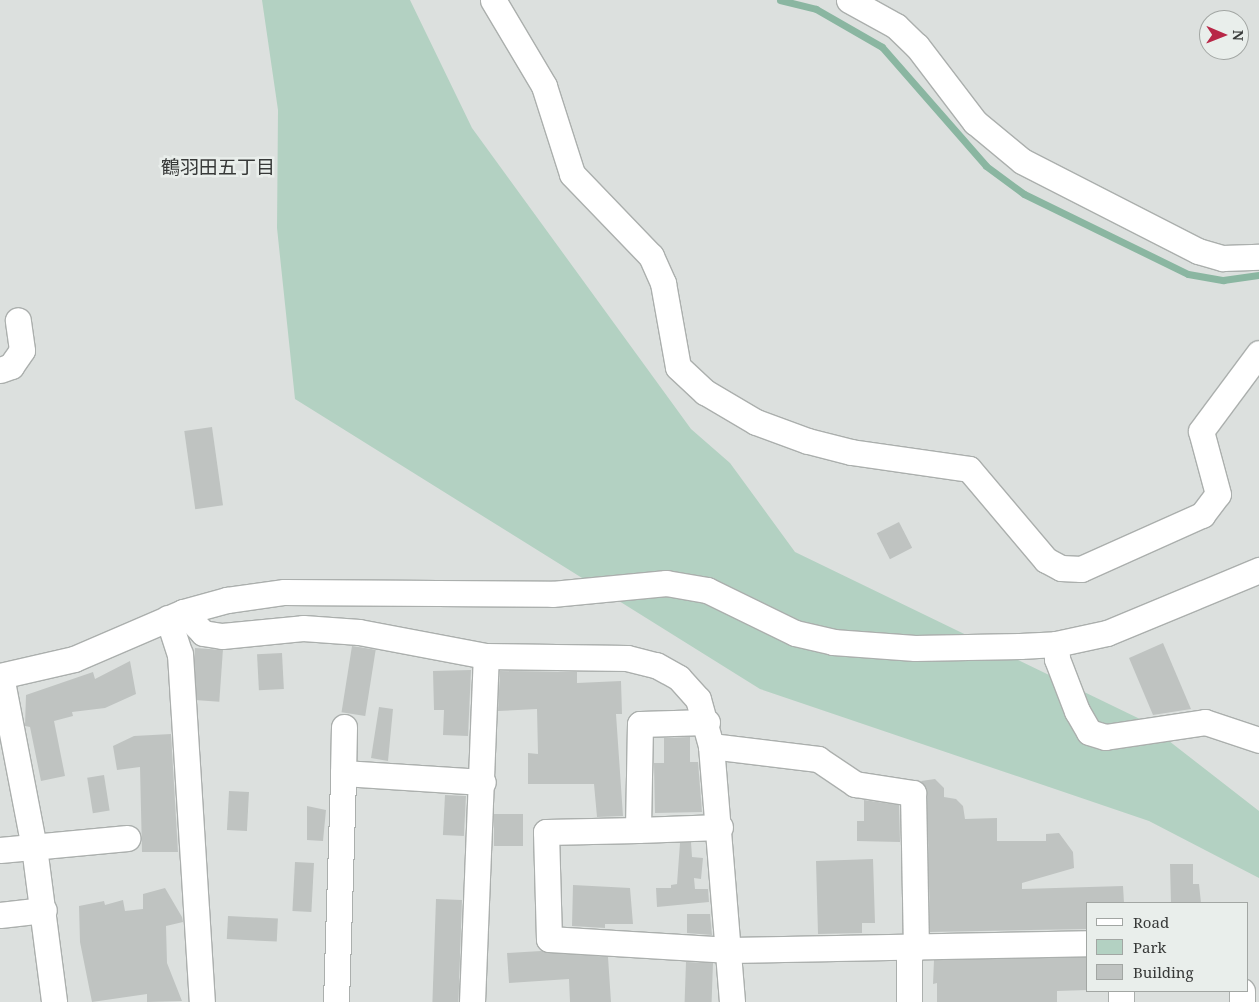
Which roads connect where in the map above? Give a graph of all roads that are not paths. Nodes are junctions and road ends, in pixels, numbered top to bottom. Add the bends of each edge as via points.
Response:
1 (493, 0) edge
2 (849, 0) edge
3 (1259, 257) edge
4 (18, 320) dead end
5 (1259, 353) edge
6 (0, 370) edge
7 (1259, 570) edge
8 (176, 615) junction
9 (1056, 644) junction
10 (486, 656) junction
11 (1, 676) edge
12 (707, 722) junction
13 (344, 727) dead end
14 (1259, 740) edge
15 (712, 746) junction
16 (343, 773) junction
17 (483, 782) junction
18 (720, 827) junction
19 (638, 830) junction
20 (127, 838) dead end
21 (34, 847) junction
22 (0, 850) edge
23 (44, 910) junction
24 (0, 915) edge
25 (1086, 943) edge
26 (912, 948) junction
27 (730, 950) junction
28 (54, 1002) edge
29 (202, 1002) edge
30 (336, 1002) edge
31 (472, 1002) edge
32 (732, 1002) edge
33 (909, 1002) edge

1 - 5 street via 544,86 572,174 651,256 663,283 678,366 705,392 756,422 808,442 851,452 969,469 1046,560 1061,568 1081,569 1202,514 1218,494 1201,431
2 - 3 street via 903,33 974,122 1022,161 1198,251 1223,258
4 - 6 street via 22,350 11,366
7 - 9 street via 1107,633
8 - 9 street via 227,600 284,592 552,594 666,584 707,590 795,633 833,642 914,648
8 - 10 street via 203,632 222,636 303,628 350,631
8 - 11 street via 74,659
8 - 29 street
9 - 14 street via 1057,659 1076,711 1089,732 1106,736 1205,722
10 - 12 street via 626,658 656,665 679,678 698,699
10 - 17 street
11 - 21 street
12 - 15 street
12 - 19 street via 640,724
13 - 16 street
15 - 18 street
15 - 26 street via 818,760 856,784 913,793
16 - 17 street
16 - 30 street
17 - 31 street
18 - 19 street
18 - 27 street
19 - 27 street via 546,832 550,939
20 - 21 street
21 - 22 street
21 - 23 street
23 - 24 street
23 - 28 street
25 - 26 street
26 - 27 street
26 - 33 street
27 - 32 street

